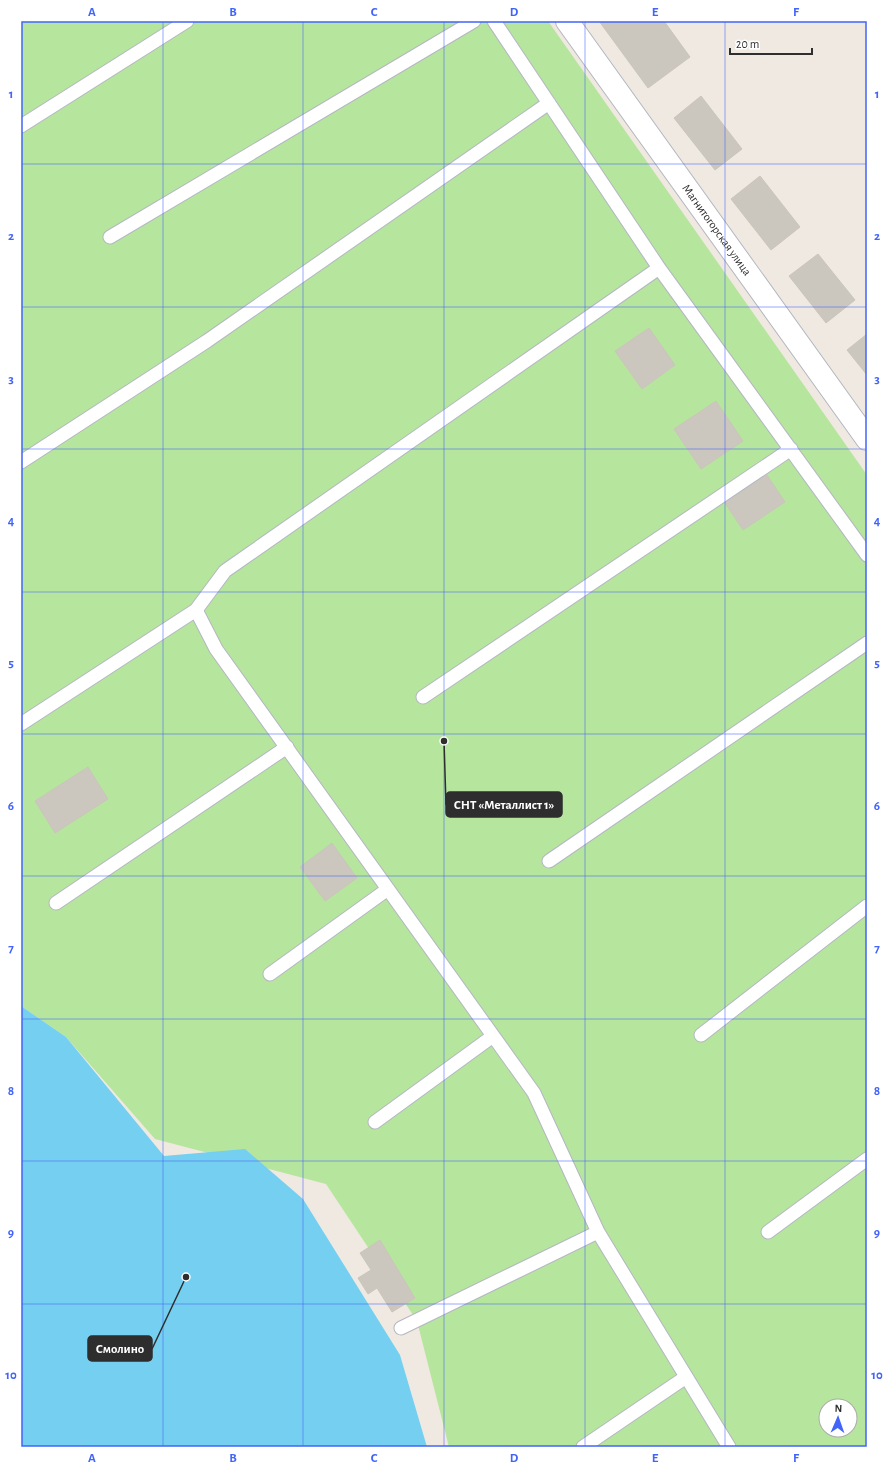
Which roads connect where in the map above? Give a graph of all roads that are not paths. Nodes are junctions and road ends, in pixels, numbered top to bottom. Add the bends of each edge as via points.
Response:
1 (187, 21) edge
2 (474, 21) edge
3 (494, 21) edge
4 (567, 21) edge
5 (549, 103) junction
6 (21, 126) edge
7 (110, 237) dead end
8 (659, 268) junction
9 (867, 439) edge
10 (791, 449) junction
11 (21, 462) edge
12 (867, 555) edge
13 (196, 610) junction
14 (867, 642) edge
15 (423, 697) dead end
16 (21, 724) edge
17 (287, 747) junction
18 (549, 861) dead end
19 (388, 889) junction
20 (56, 903) dead end
21 (867, 906) edge
22 (270, 974) dead end
23 (701, 1035) dead end
24 (493, 1036) junction
25 (375, 1122) dead end
26 (867, 1159) edge
27 (598, 1232) junction
28 (768, 1232) dead end
29 (401, 1328) dead end
30 (686, 1377) junction
31 (583, 1447) edge
32 (729, 1447) edge

1 - 6 lane
2 - 7 lane
3 - 5 lane
4 - 9 street, Магнитогорская улица
5 - 8 lane
5 - 11 lane via 207,341
8 - 10 lane
8 - 13 lane via 225,570
10 - 12 lane
10 - 15 lane
13 - 16 lane
13 - 17 lane via 216,649
14 - 18 lane
17 - 19 lane
17 - 20 lane
19 - 22 lane
19 - 24 lane
21 - 23 lane
24 - 25 lane
24 - 27 lane via 534,1093
26 - 28 lane
27 - 29 lane
27 - 30 lane
30 - 31 lane
30 - 32 lane

